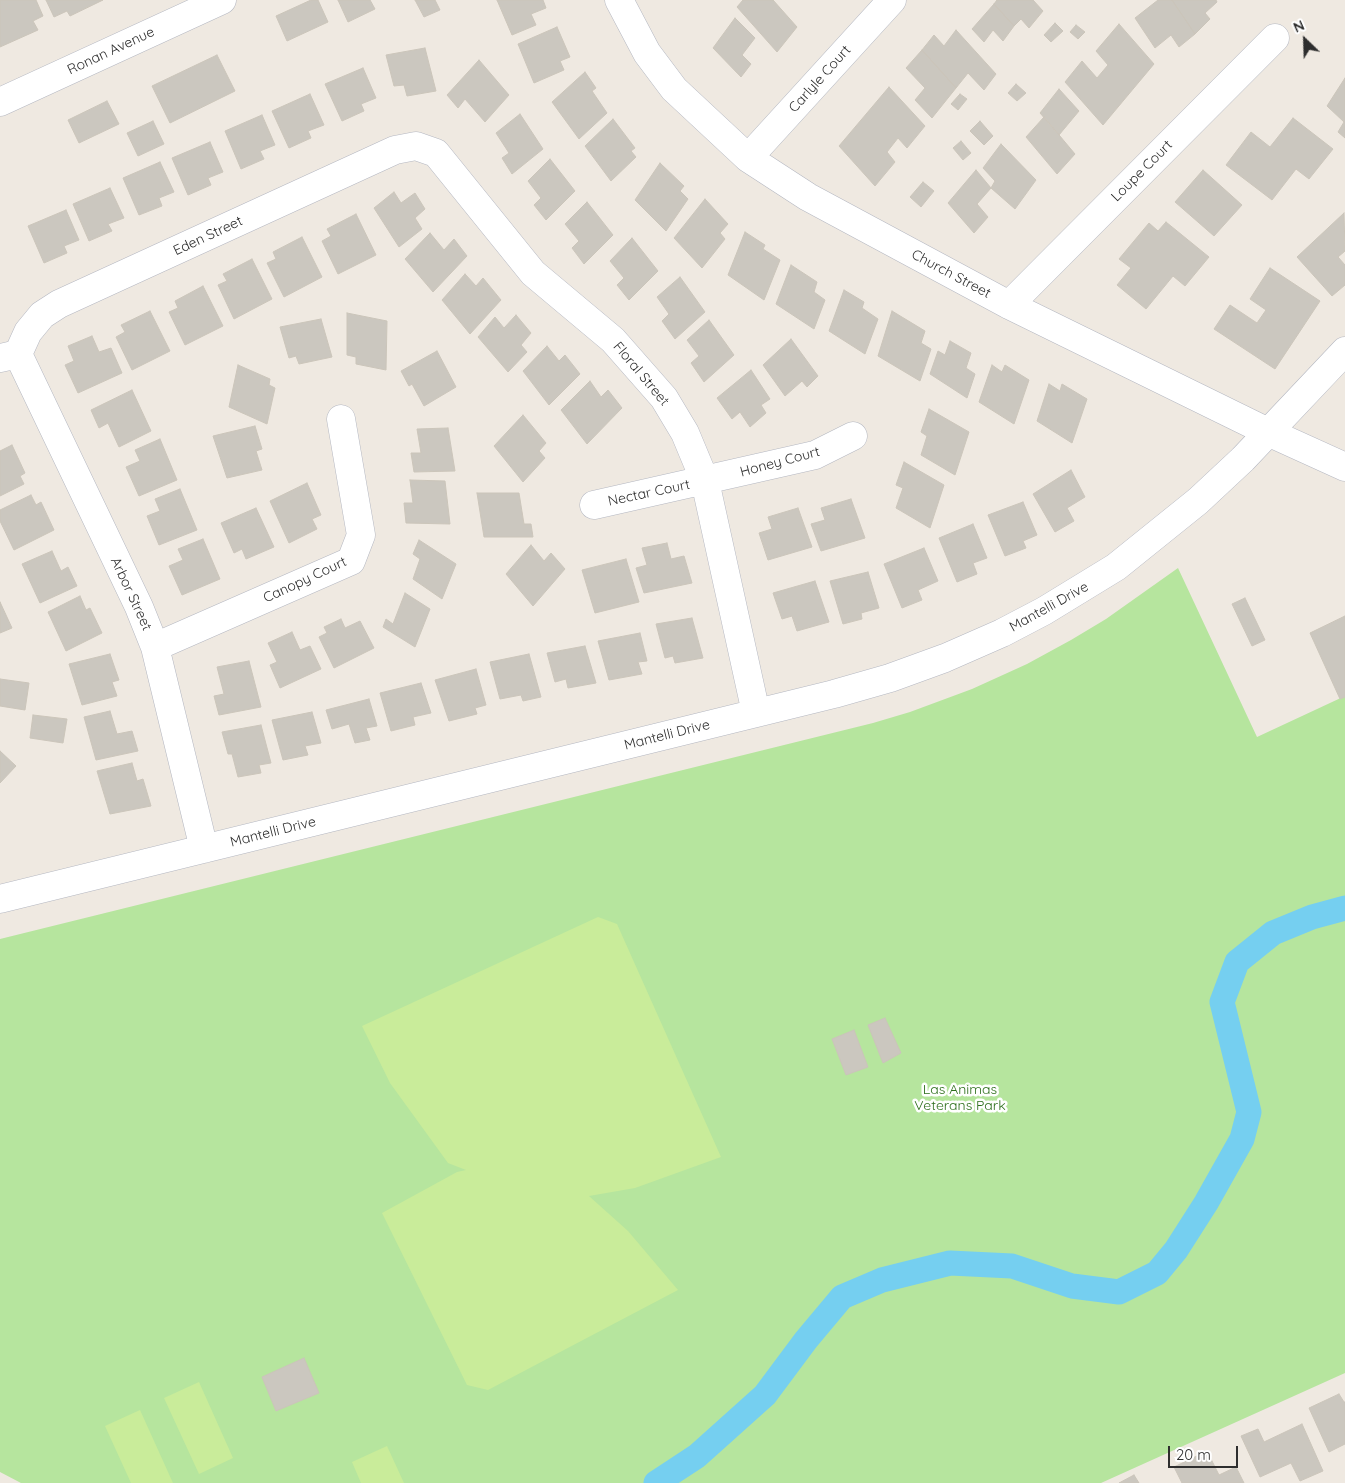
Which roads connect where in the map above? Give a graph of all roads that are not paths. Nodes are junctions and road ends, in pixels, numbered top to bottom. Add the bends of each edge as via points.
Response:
1 (222, 0) edge
2 (619, 0) edge
3 (892, 0) edge
4 (1275, 38) dead end
5 (0, 102) edge
6 (436, 153) joint
7 (748, 158) junction
8 (1009, 305) junction
9 (1345, 351) edge
10 (9, 356) edge
11 (340, 419) dead end
12 (1268, 432) junction
13 (853, 436) dead end
14 (1345, 467) edge
15 (705, 481) junction
16 (594, 505) dead end
17 (155, 647) junction
18 (756, 713) junction
19 (204, 849) junction
20 (0, 899) edge

1 - 5 street, Ronan Avenue
2 - 7 street, Church Street via 647,53 674,88
3 - 7 street, Carlyle Court
4 - 8 street, Loupe Court
6 - 10 street, Eden Street via 416,146 395,150 59,304 42,315
6 - 15 street, Floral Street via 533,272 613,340 664,398 685,433
7 - 8 street, Church Street via 808,197
8 - 12 street, Church Street
9 - 12 street, Mantelli Drive
10 - 17 street, Arbor Street via 139,607
11 - 17 street, Canopy Court via 361,535 351,561
12 - 14 street, Church Street
12 - 18 street, Mantelli Drive via 1198,501 1156,536 1116,567 1044,611 1002,633 890,678
13 - 15 street, Honey Court via 815,455
15 - 16 street, Nectar Court
15 - 18 street, Floral Street
17 - 19 street, Arbor Street
18 - 19 street, Mantelli Drive
19 - 20 street, Mantelli Drive

